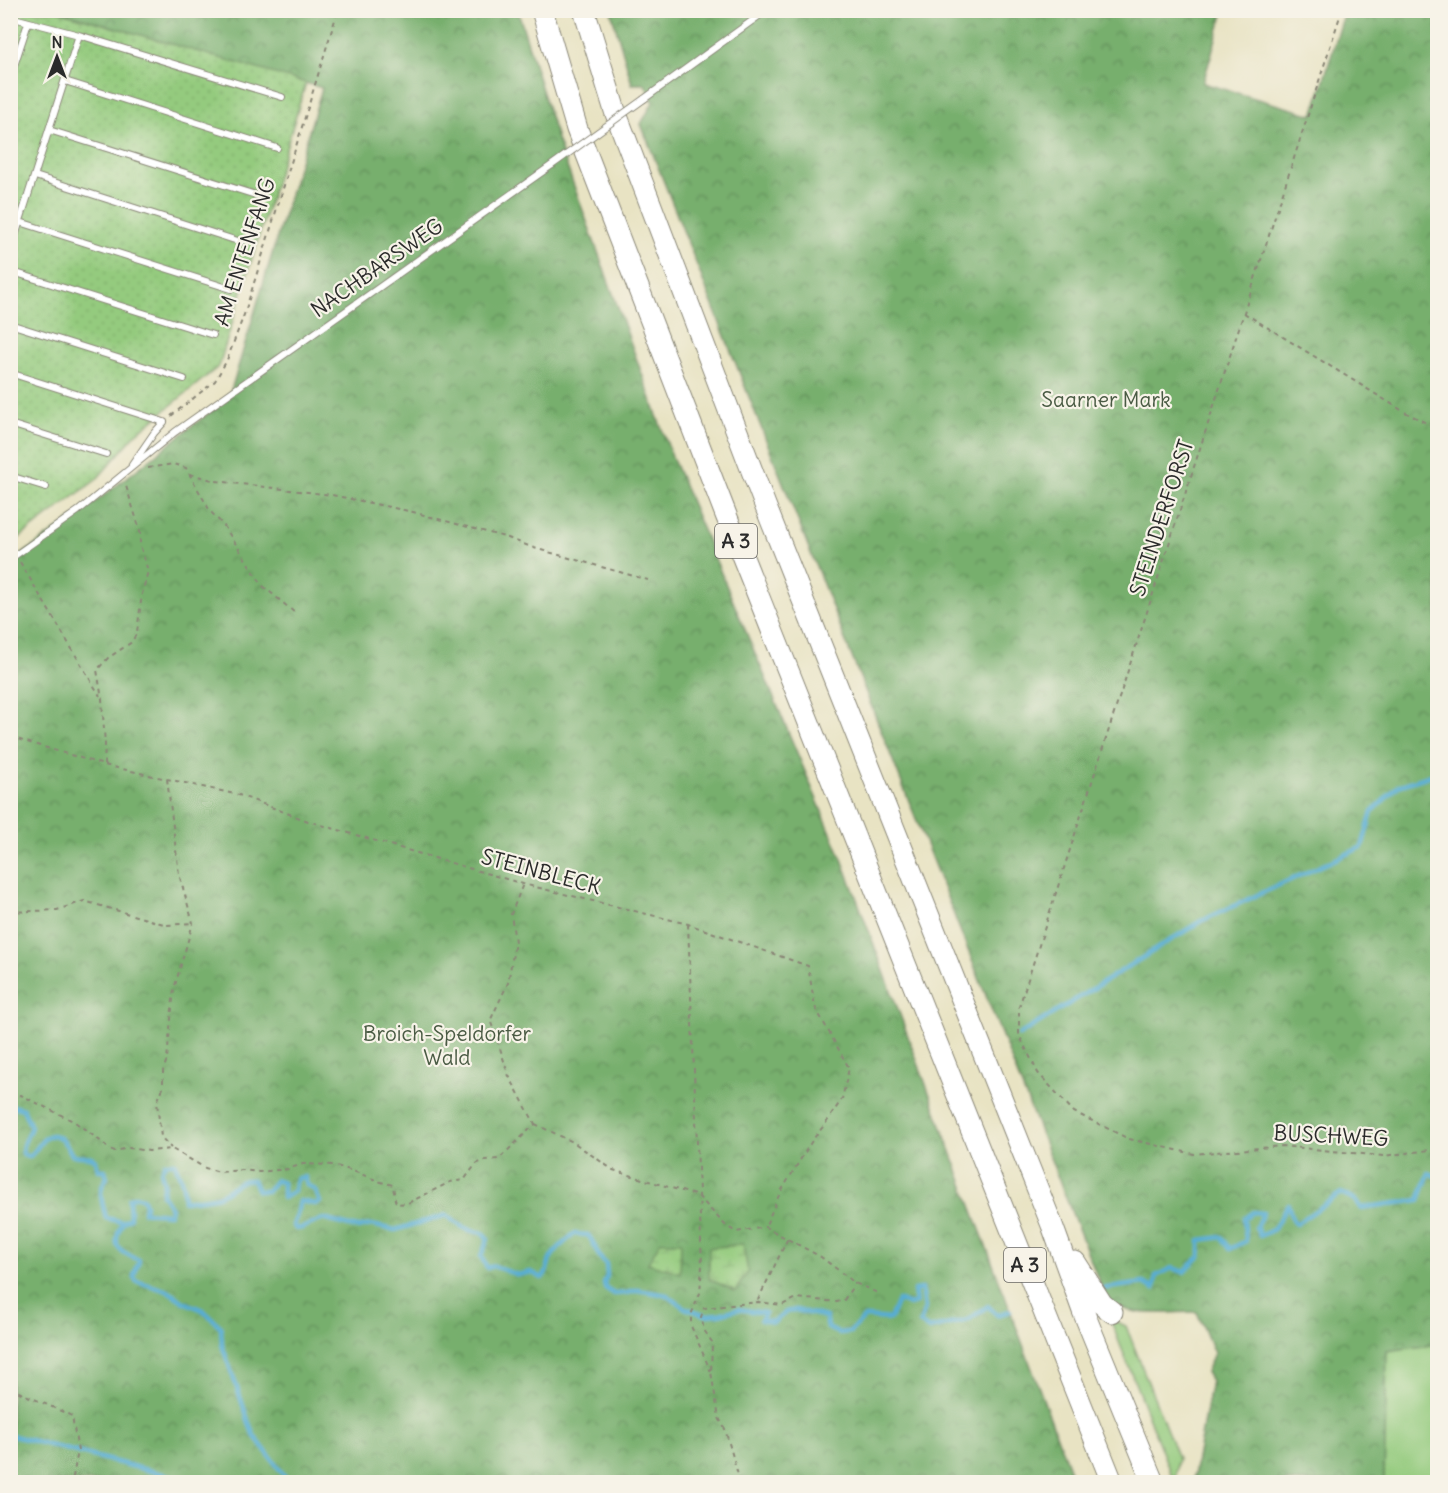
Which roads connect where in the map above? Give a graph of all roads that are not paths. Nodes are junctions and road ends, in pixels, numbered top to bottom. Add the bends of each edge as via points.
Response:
1 (542, 10) edge
2 (584, 10) edge
3 (767, 10) edge
4 (10, 17) edge
5 (28, 23) junction
6 (79, 34) junction
7 (10, 78) edge
8 (65, 81) junction
9 (282, 97) dead end
10 (49, 130) junction
11 (277, 148) dead end
12 (34, 176) junction
13 (262, 197) dead end
14 (20, 222) junction
15 (241, 242) dead end
16 (10, 252) edge
17 (10, 271) edge
18 (231, 289) dead end
19 (10, 324) edge
20 (213, 335) dead end
21 (10, 373) edge
22 (184, 379) dead end
23 (10, 424) edge
24 (105, 454) dead end
25 (128, 471) junction
26 (10, 476) edge
27 (46, 487) dead end
28 (13, 557) edge
29 (1052, 1226) junction
30 (1112, 1312) dead end
31 (1112, 1482) edge
32 (1152, 1482) edge

1 - 31 highway, A 3 via 577,129 722,504
2 - 29 highway, A 3 via 615,111 765,505
3 - 25 lane, NACHBARSWEG, bridge via 175,432
4 - 5 lane
5 - 6 lane
5 - 7 lane
6 - 8 lane
6 - 9 lane
8 - 10 lane
8 - 11 lane
10 - 12 lane
10 - 13 lane
12 - 14 lane
12 - 15 lane
14 - 16 lane
14 - 18 lane
17 - 20 lane
19 - 22 lane
21 - 25 lane via 164,422
23 - 24 lane
25 - 28 lane, NACHBARSWEG
26 - 27 lane
29 - 30 highway via 1102,1304
29 - 32 highway, A 3

